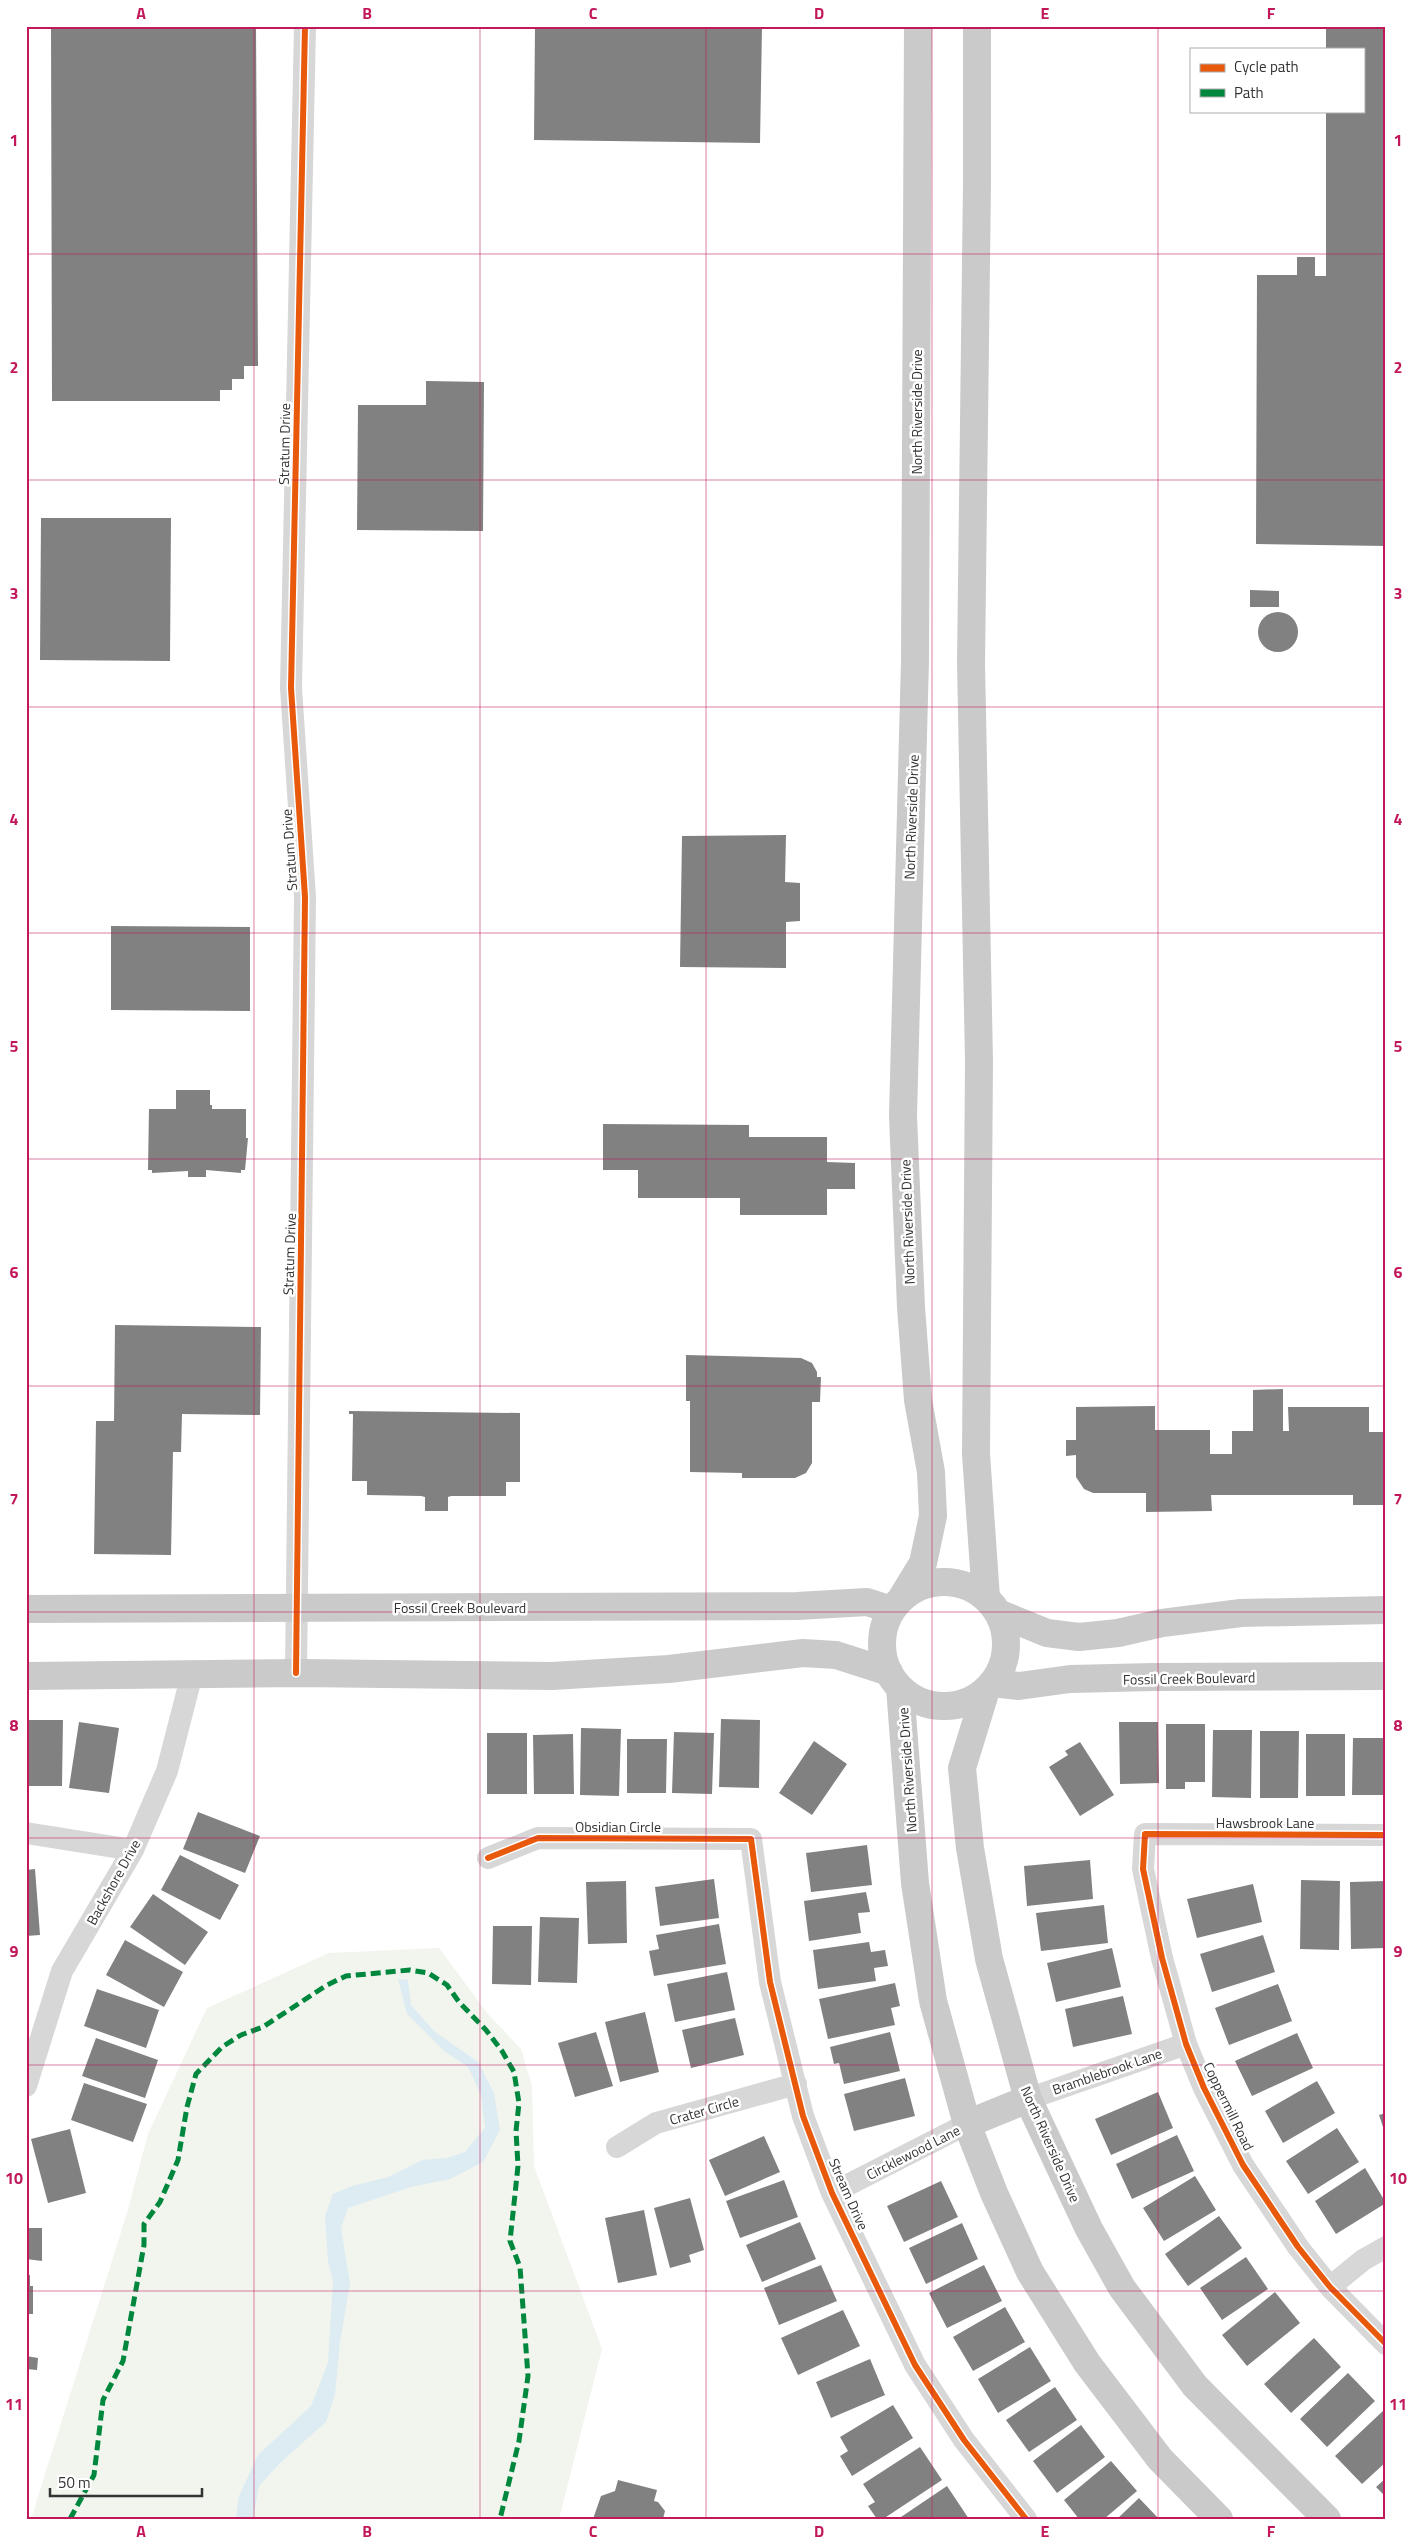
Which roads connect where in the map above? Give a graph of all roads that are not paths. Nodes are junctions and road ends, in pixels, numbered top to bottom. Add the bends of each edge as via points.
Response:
1 (305, 26) edge
2 (918, 26) edge
3 (977, 26) edge
4 (896, 1604) junction
5 (992, 1606) junction
6 (296, 1608) junction
7 (26, 1609) edge
8 (1386, 1610) edge
9 (296, 1673) junction
10 (192, 1674) junction
11 (26, 1676) edge
12 (1386, 1676) edge
13 (894, 1680) junction
14 (989, 1687) junction
15 (26, 1833) edge
16 (1145, 1834) joint
17 (1386, 1835) edge
18 (751, 1839) joint
19 (133, 1850) junction
20 (488, 1858) dead end
21 (1186, 2044) junction
22 (796, 2084) junction
23 (26, 2086) edge
24 (1028, 2099) junction
25 (967, 2124) junction
26 (617, 2147) dead end
27 (832, 2194) junction
28 (1386, 2247) edge
29 (1330, 2287) junction
30 (1386, 2344) edge
31 (1026, 2519) edge
32 (1219, 2519) edge
33 (1327, 2519) edge

1 - 6 street, Stratum Drive via 291,688 305,897
2 - 4 main road, North Riverside Drive via 915,660 903,1116 911,1307 918,1400 932,1472 933,1516 923,1563
3 - 5 main road via 971,663 979,1061 976,1454
4 - 5 main road via 916,1588 934,1582 953,1582 971,1588
4 - 6 main road, Fossil Creek Boulevard
4 - 13 main road via 884,1624 882,1640 883,1657
5 - 8 main road via 1047,1633 1079,1637 1241,1613
5 - 14 main road via 1004,1627 1006,1650 1000,1671
6 - 7 main road, Fossil Creek Boulevard
6 - 9 street, Stratum Drive
9 - 10 main road
9 - 13 main road via 552,1676 669,1669 803,1653 836,1655
10 - 11 main road
10 - 19 street, Backshore Drive via 167,1771
12 - 14 main road, Fossil Creek Boulevard via 1070,1679
13 - 14 main road via 916,1699 933,1705 952,1705 970,1700
13 - 25 main road, North Riverside Drive via 918,1902 933,2000
14 - 24 main road, North Riverside Drive via 962,1768 970,1848 989,1959
15 - 19 street
16 - 17 street, Hawsbrook Lane
16 - 21 street, Coppermill Road via 1143,1869 1146,1891
18 - 20 street, Obsidian Circle via 538,1838
18 - 22 street, Stream Drive via 770,1982
19 - 23 street, Backshore Drive via 62,1971
21 - 24 street, Bramblebrook Lane
21 - 29 street, Coppermill Road via 1243,2165 1293,2240
22 - 26 street, Crater Circle via 656,2123
22 - 27 street, Stream Drive via 803,2116
24 - 25 main road
24 - 33 main road, North Riverside Drive via 1089,2229 1122,2288 1195,2386
25 - 27 street, Circklewood Lane
25 - 32 main road, North Riverside Drive via 1030,2272 1087,2363 1160,2459
27 - 31 street, Stream Drive via 916,2365 964,2440
28 - 29 street via 1363,2260
29 - 30 street, Coppermill Road

